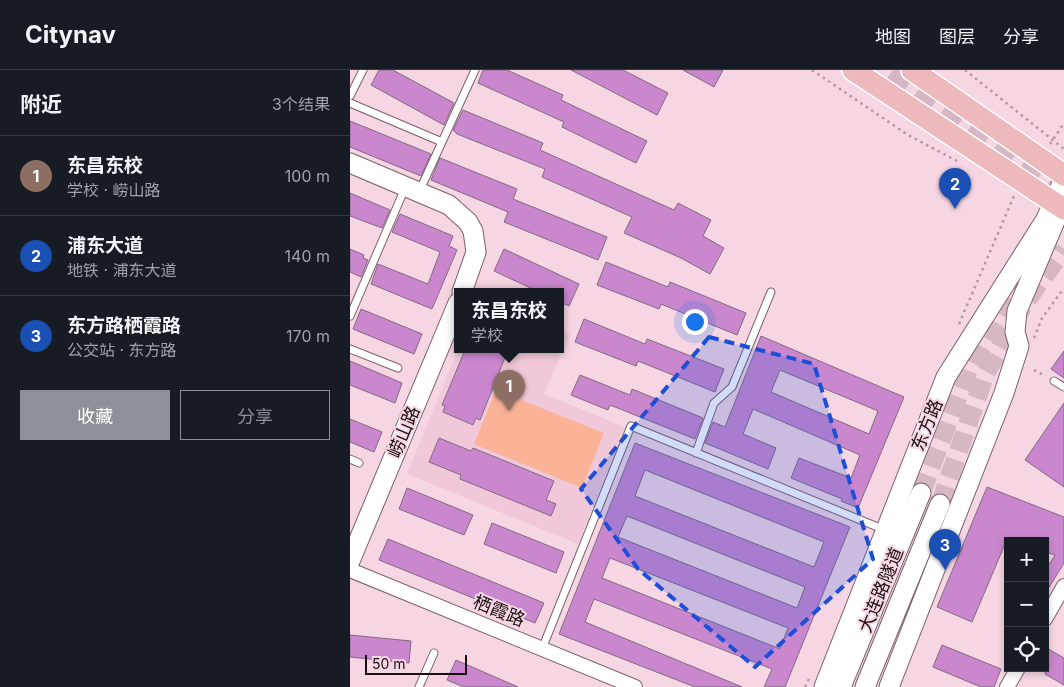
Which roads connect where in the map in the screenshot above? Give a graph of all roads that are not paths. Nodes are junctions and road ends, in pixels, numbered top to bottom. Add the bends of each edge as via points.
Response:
1 (363, 70) edge
2 (475, 70) edge
3 (853, 70) edge
4 (912, 70) edge
5 (350, 96) edge
6 (350, 104) edge
7 (442, 142) junction
8 (350, 163) edge
9 (1064, 175) edge
10 (1064, 179) edge
11 (412, 189) junction
12 (1061, 205) edge
13 (463, 288) edge
14 (771, 292) dead end
15 (454, 313) edge
16 (350, 316) edge
17 (350, 349) edge
18 (398, 368) dead end
19 (1054, 381) dead end
20 (1064, 387) edge
21 (696, 453) junction
22 (350, 459) edge
23 (359, 463) dead end
24 (921, 493) tunnel mouth
25 (940, 504) tunnel mouth
26 (885, 530) junction
27 (350, 561) edge
28 (350, 570) edge
29 (1064, 586) edge
30 (1049, 612) edge
31 (542, 649) junction
32 (434, 653) dead end
33 (1016, 672) edge
34 (419, 687) edge
35 (635, 687) edge
36 (824, 687) edge
37 (841, 687) edge
38 (865, 687) edge
39 (889, 687) edge
40 (1007, 687) edge

1 - 5 lane
2 - 7 lane
3 - 12 main road
4 - 9 main road
6 - 7 lane
7 - 11 lane
8 - 11 main road
10 - 12 main road, 东方路
11 - 13 main road via 449,205 473,231 476,252
11 - 16 lane
12 - 26 main road, 东方路 via 946,377
12 - 39 main road, 东方路 via 1017,311 1015,332 1019,346 1004,393
14 - 21 lane via 732,387 714,403
15 - 27 main road, 崂山路
17 - 18 lane
19 - 20 lane
21 - 26 lane
21 - 31 lane via 631,426
22 - 23 lane
24 - 37 main road, 大连路隧道
25 - 38 main road, 大连路隧道
26 - 36 main road, 东方路
28 - 31 street, 栖霞路
29 - 30 street
31 - 35 street, 栖霞路
32 - 34 lane
33 - 40 street

